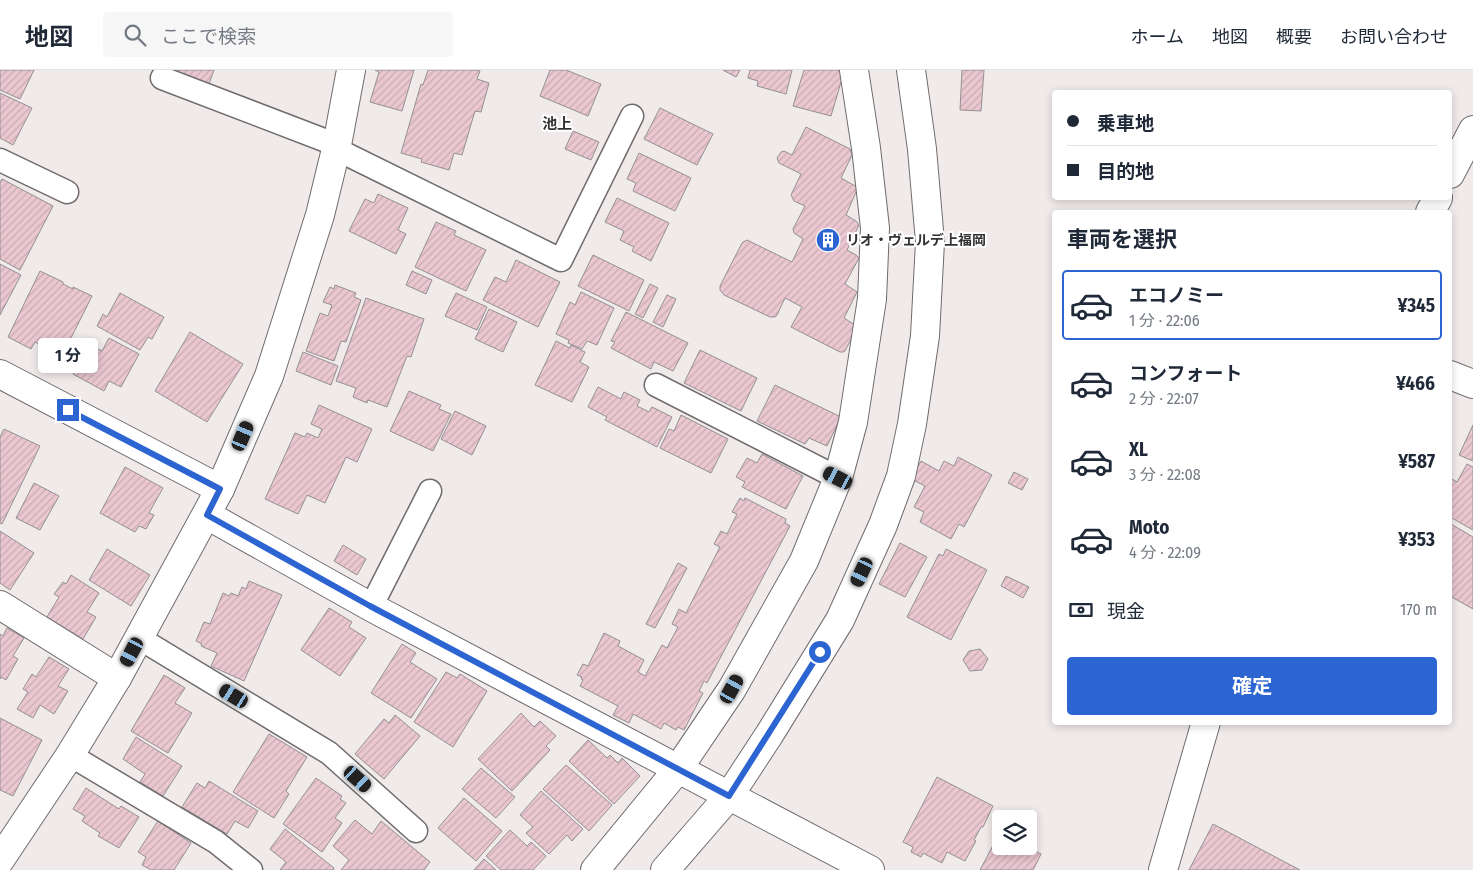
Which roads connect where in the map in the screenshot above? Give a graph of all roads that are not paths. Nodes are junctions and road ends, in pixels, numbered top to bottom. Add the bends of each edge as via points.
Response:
1 (351, 70) edge
2 (854, 70) edge
3 (911, 70) edge
4 (162, 78) dead end
5 (632, 116) dead end
6 (1473, 130) edge
7 (337, 147) junction
8 (0, 160) edge
9 (1452, 170) edge
10 (67, 192) dead end
11 (0, 374) edge
12 (1452, 376) edge
13 (1473, 384) edge
14 (656, 385) dead end
15 (838, 478) junction
16 (220, 489) junction
17 (430, 491) dead end
18 (207, 515) junction
19 (0, 605) edge
20 (370, 606) junction
21 (139, 638) junction
22 (117, 678) junction
23 (1205, 725) edge
24 (70, 755) junction
25 (678, 769) junction
26 (729, 796) junction
27 (416, 831) dead end
28 (0, 860) edge
29 (251, 870) edge
30 (595, 870) edge
31 (666, 870) edge
32 (870, 870) edge
33 (1163, 870) edge

1 - 7 street
2 - 15 street via 875,228 873,290 853,422
3 - 26 street via 930,242 925,336 912,424 900,476 883,525 840,620
4 - 7 lane
5 - 7 lane via 561,260
6 - 9 street
7 - 16 street via 320,215 269,376
8 - 10 lane
11 - 16 street
12 - 13 street
14 - 15 lane
15 - 25 street via 804,561 732,689
16 - 18 street
17 - 20 lane
18 - 20 street
18 - 21 street
19 - 22 street
20 - 25 street
21 - 22 street
21 - 27 lane via 329,754
22 - 24 street
23 - 33 street
24 - 28 street
24 - 29 lane via 216,842
25 - 26 street
25 - 30 street
26 - 31 street
26 - 32 street

